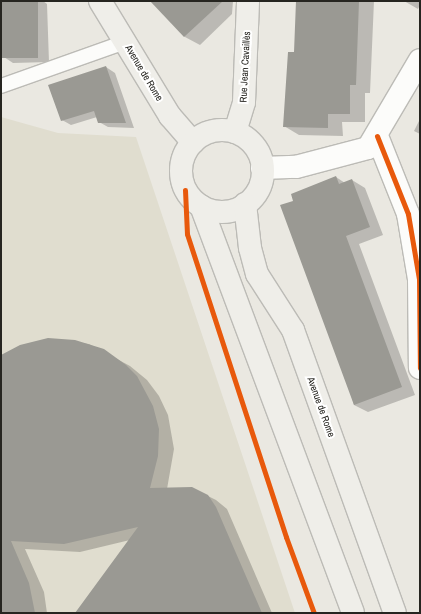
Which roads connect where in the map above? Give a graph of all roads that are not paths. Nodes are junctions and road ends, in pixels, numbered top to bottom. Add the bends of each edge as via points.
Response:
1 (100, 1) edge
2 (248, 1) edge
3 (125, 42) junction
4 (420, 60) edge
5 (1, 86) edge
6 (235, 132) junction
7 (377, 136) junction
8 (193, 142) junction
9 (262, 168) junction
10 (245, 204) junction
11 (201, 206) junction
12 (420, 368) edge
13 (353, 613) edge
14 (395, 613) edge

1 - 3 main road, Avenue de Rome
2 - 6 main road, Rue Jean Cavaillès via 244,102
3 - 5 lane
3 - 8 main road, Avenue de Rome via 170,116
4 - 7 street
6 - 8 main road via 212,131
6 - 9 main road via 254,146
7 - 9 street via 368,148 296,167
7 - 12 street via 408,214 419,279
8 - 11 main road via 185,152 181,178 185,190
9 - 10 main road via 261,182 255,194
10 - 11 main road via 223,212
10 - 14 main road, Avenue de Rome via 250,248 258,274 292,330
11 - 13 main road

